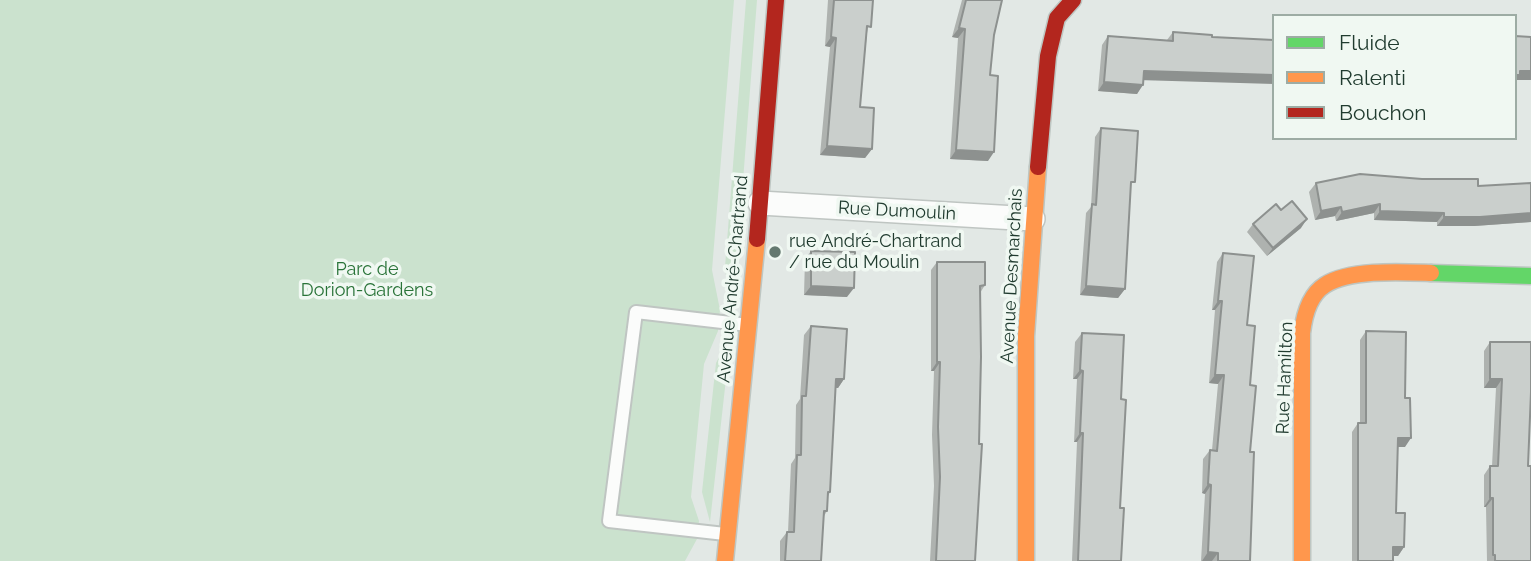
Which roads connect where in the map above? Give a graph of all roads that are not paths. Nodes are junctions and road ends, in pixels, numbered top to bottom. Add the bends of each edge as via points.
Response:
1 (776, 0) edge
2 (1073, 0) edge
3 (760, 203) junction
4 (1033, 219) junction
5 (1531, 276) edge
6 (749, 325) junction
7 (728, 535) junction
8 (725, 561) edge
9 (1026, 561) edge
10 (1302, 561) edge

1 - 3 street, Avenue André-Chartrand
2 - 4 street, Avenue Desmarchais via 1057,18 1051,39
3 - 4 street, Rue Dumoulin
3 - 6 street, Avenue André-Chartrand
4 - 9 street, Avenue Desmarchais via 1026,336
5 - 10 street, Rue Hamilton via 1369,274 1334,280 1317,293 1302,333
6 - 7 street, Avenue André-Chartrand
6 - 7 lane via 636,312 609,521
7 - 8 street, Avenue André-Chartrand

